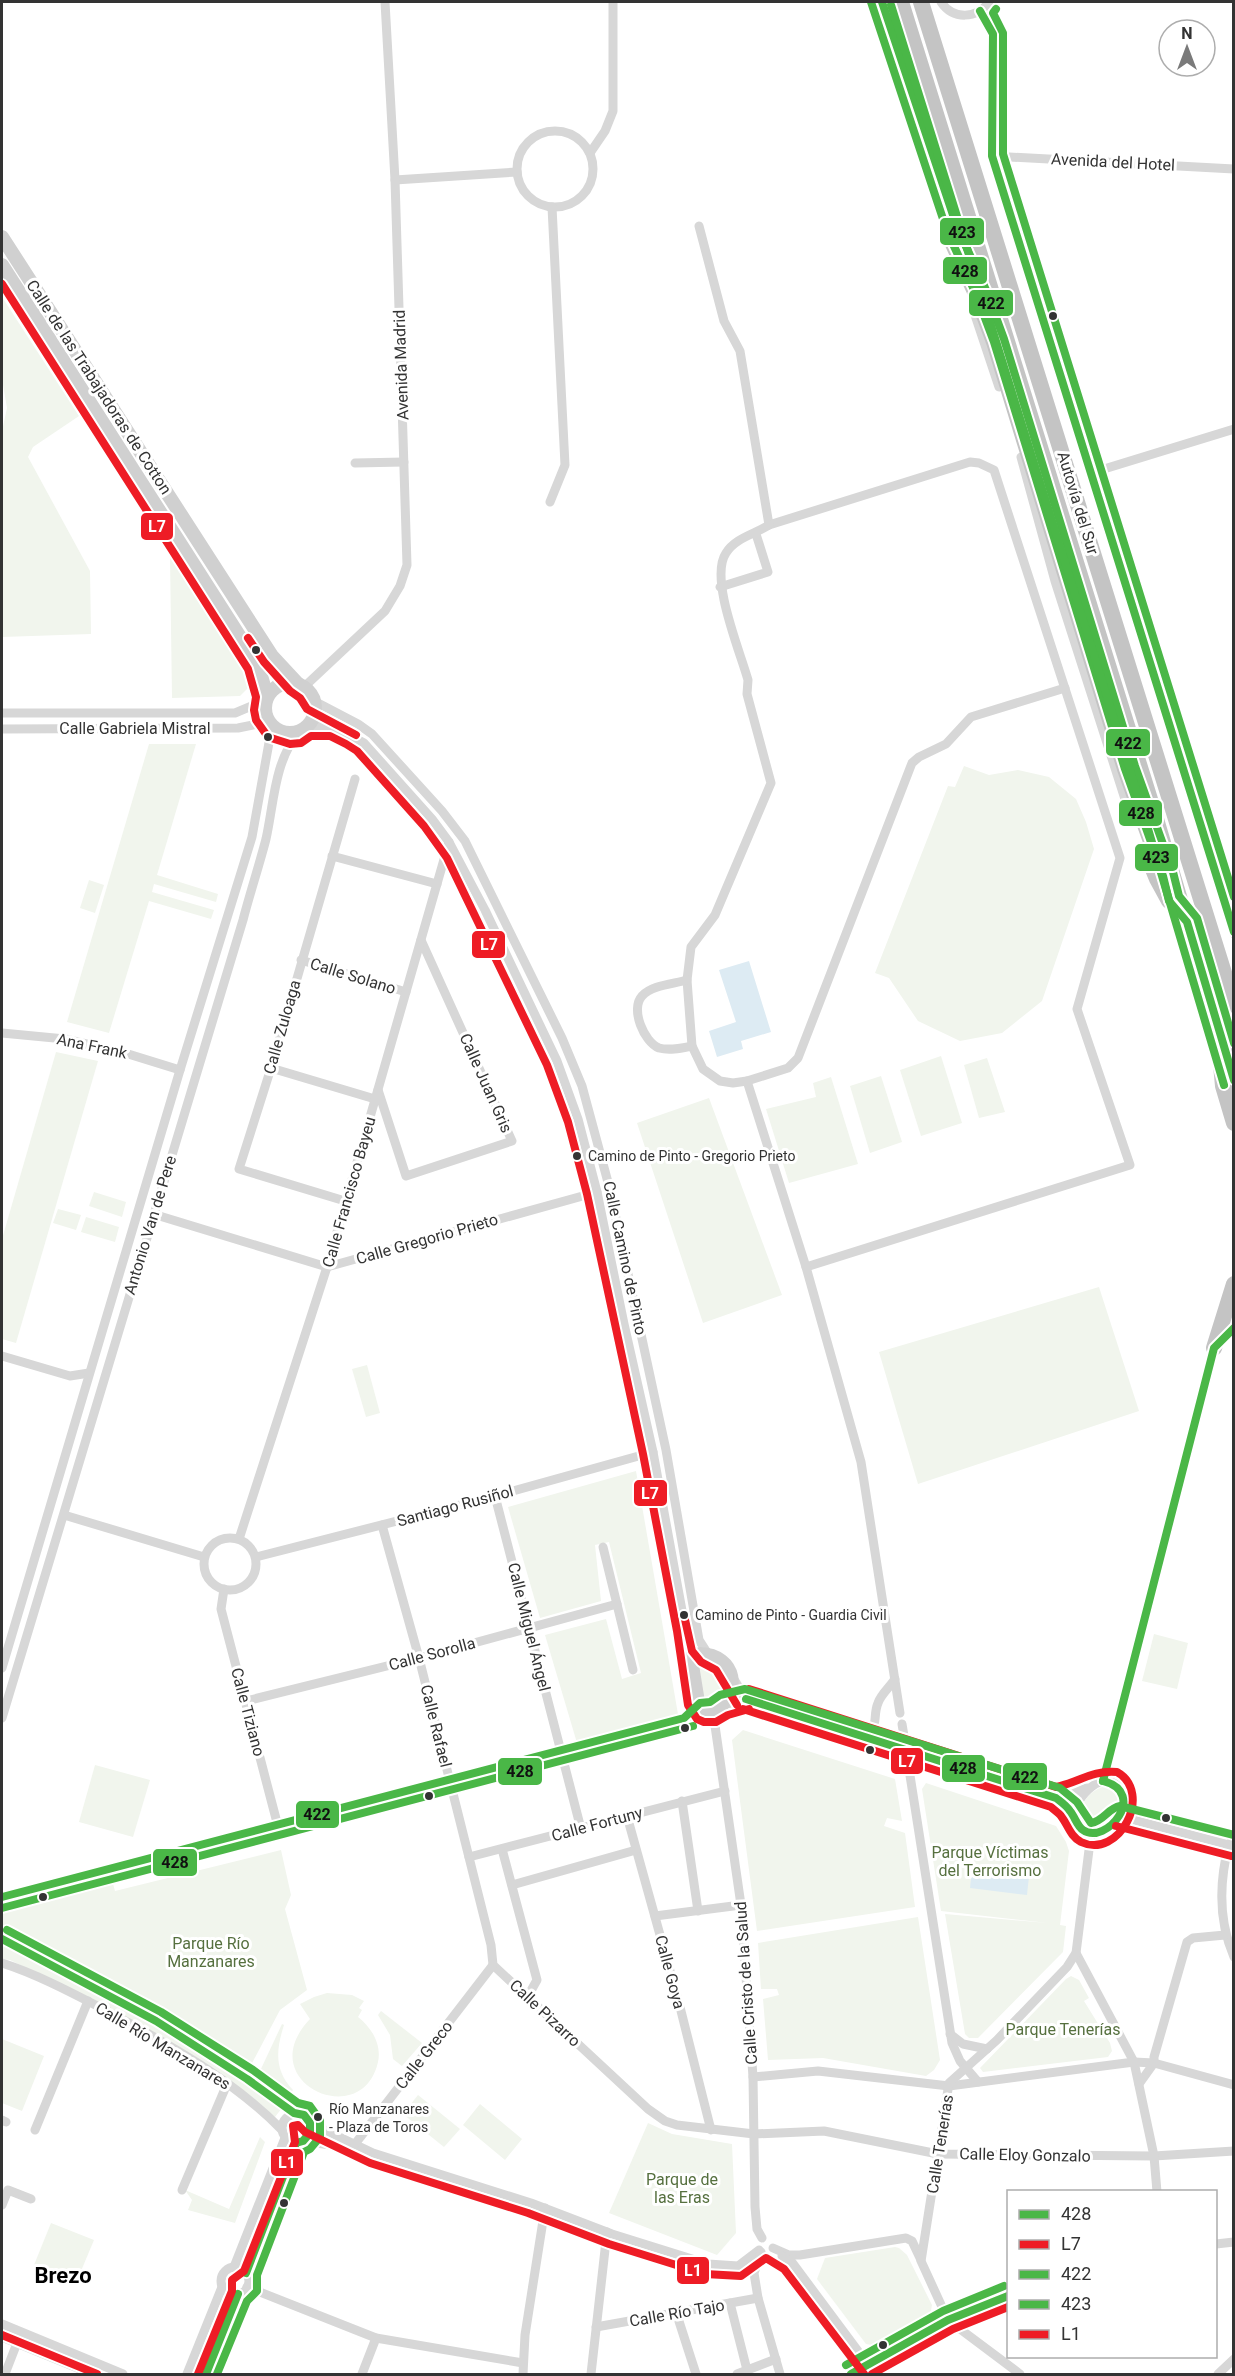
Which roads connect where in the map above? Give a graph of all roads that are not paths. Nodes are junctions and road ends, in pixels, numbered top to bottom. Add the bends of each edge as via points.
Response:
1 (385, 2) edge
2 (613, 2) edge
3 (871, 2) edge
4 (900, 2) edge
5 (921, 2) edge
6 (941, 2) edge
7 (989, 2) edge
8 (980, 11) junction
9 (590, 153) junction
10 (992, 156) junction
11 (1233, 169) edge
12 (517, 172) junction
13 (395, 180) junction
14 (552, 207) junction
15 (699, 226) dead end
16 (947, 231) junction
17 (2, 237) edge
18 (2, 265) edge
19 (1233, 429) edge
20 (404, 462) junction
21 (355, 463) dead end
22 (1091, 473) junction
23 (550, 502) dead end
24 (769, 525) junction
25 (756, 534) junction
26 (720, 587) junction
27 (301, 686) junction
28 (1065, 688) junction
29 (266, 698) junction
30 (314, 701) junction
31 (2, 713) edge
32 (270, 724) junction
33 (2, 729) edge
34 (303, 730) junction
35 (355, 779) dead end
36 (1125, 799) joint
37 (449, 842) junction
38 (332, 855) junction
39 (437, 884) junction
40 (1169, 901) junction
41 (1187, 922) junction
42 (1233, 934) edge
43 (421, 940) junction
44 (301, 960) junction
45 (687, 980) junction
46 (406, 992) junction
47 (1233, 1005) edge
48 (1217, 1028) junction
49 (2, 1033) edge
50 (692, 1046) junction
51 (271, 1068) junction
52 (180, 1070) junction
53 (747, 1081) junction
54 (1233, 1082) edge
55 (376, 1095) junction
56 (1233, 1123) edge
57 (597, 1191) junction
58 (345, 1201) junction
59 (153, 1214) junction
60 (327, 1267) junction
61 (806, 1267) junction
62 (1233, 1284) edge
63 (1233, 1326) edge
64 (1214, 1348) junction
65 (2, 1356) edge
66 (89, 1373) junction
67 (70, 1376) junction
68 (83, 1391) junction
69 (653, 1452) junction
70 (495, 1496) junction
71 (64, 1515) junction
72 (382, 1526) junction
73 (239, 1539) junction
74 (603, 1547) dead end
75 (204, 1557) junction
76 (256, 1557) junction
77 (224, 1589) junction
78 (617, 1604) junction
79 (530, 1629) junction
80 (708, 1654) junction
81 (419, 1658) junction
82 (692, 1665) junction
83 (2, 1668) edge
84 (633, 1670) dead end
85 (732, 1676) junction
86 (895, 1679) junction
87 (746, 1699) junction
88 (246, 1701) junction
89 (714, 1710) junction
90 (900, 1713) dead end
91 (2, 1718) edge
92 (902, 1724) dead end
93 (842, 1729) junction
94 (906, 1750) junction
95 (563, 1759) junction
96 (1103, 1781) junction
97 (1010, 1784) junction
98 (1089, 1787) junction
99 (452, 1788) junction
100 (725, 1791) junction
101 (1056, 1798) junction
102 (682, 1801) junction
103 (627, 1816) junction
104 (1119, 1816) junction
105 (1075, 1817) junction
106 (581, 1828) junction
107 (280, 1834) junction
108 (1091, 1834) junction
109 (1232, 1843) edge
110 (502, 1849) junction
111 (636, 1850) junction
112 (469, 1857) junction
113 (512, 1885) junction
114 (741, 1905) junction
115 (2, 1908) edge
116 (698, 1911) junction
117 (655, 1916) junction
118 (1225, 1935) junction
119 (2, 1939) edge
120 (1076, 1953) junction
121 (1233, 1957) edge
122 (2, 1963) edge
123 (494, 1965) junction
124 (1063, 1971) junction
125 (1085, 1974) junction
126 (528, 1996) junction
127 (88, 2001) junction
128 (950, 2034) junction
129 (987, 2049) junction
130 (1134, 2062) junction
131 (1154, 2063) junction
132 (966, 2068) junction
133 (753, 2077) junction
134 (978, 2082) junction
135 (227, 2084) junction
136 (1140, 2084) junction
137 (1233, 2085) edge
138 (949, 2086) junction
139 (294, 2113) junction
140 (310, 2123) junction
141 (35, 2130) dead end
142 (711, 2130) junction
143 (283, 2134) junction
144 (754, 2134) junction
145 (299, 2142) junction
146 (355, 2144) junction
147 (1233, 2151) edge
148 (938, 2154) junction
149 (1154, 2156) junction
150 (182, 2190) dead end
151 (1157, 2190) edge
152 (31, 2199) dead end
153 (2, 2205) edge
154 (545, 2208) junction
155 (607, 2232) junction
156 (762, 2238) junction
157 (1233, 2242) edge
158 (1217, 2244) edge
159 (773, 2249) junction
160 (760, 2251) junction
161 (921, 2261) junction
162 (234, 2267) junction
163 (246, 2273) junction
164 (222, 2287) junction
165 (247, 2287) junction
166 (238, 2294) junction
167 (1007, 2296) edge
168 (758, 2298) junction
169 (730, 2303) junction
170 (676, 2312) junction
171 (948, 2320) junction
172 (2, 2324) edge
173 (596, 2327) junction
174 (2, 2337) edge
175 (376, 2338) junction
176 (17, 2343) junction
177 (777, 2359) junction
178 (523, 2363) junction
179 (1232, 2364) edge
180 (868, 2365) junction
181 (742, 2372) edge
182 (5, 2374) edge
183 (92, 2374) edge
184 (123, 2374) edge
185 (187, 2374) edge
186 (206, 2374) edge
187 (362, 2374) edge
188 (523, 2374) edge
189 (591, 2374) edge
190 (696, 2374) edge
191 (780, 2374) edge
192 (851, 2374) edge
193 (875, 2374) edge
194 (1020, 2374) edge
195 (1218, 2374) edge

1 - 13 street, Avenida Madrid
2 - 9 street via 612,111 605,131
3 - 16 street
4 - 41 highway, Autovía del Sur
5 - 47 highway, Autovía del Sur
6 - 8 street via 961,15
7 - 8 street
8 - 10 street via 993,34
9 - 12 street via 572,134 548,131 533,137 524,147
9 - 14 street via 594,170 585,193 573,202
10 - 11 street, Avenida del Hotel
10 - 22 street
12 - 13 street
12 - 14 street via 528,196
13 - 20 street, Avenida Madrid
14 - 23 street via 565,465
15 - 24 street via 724,321 740,351
16 - 36 street via 1012,424 1055,581
16 - 40 highway via 994,342
17 - 27 street, Calle de las Trabajadoras de Cotton via 272,656
18 - 29 street, Calle de las Trabajadoras de Cotton via 258,665
19 - 22 street
20 - 21 street
20 - 27 street, Avenida Madrid via 407,565 399,586 385,611
22 - 42 street
24 - 25 street
24 - 28 street via 970,462 994,470
25 - 26 street via 739,540 726,553 720,569
25 - 26 street via 768,572
26 - 45 street via 748,680 747,694 771,783 715,915 691,947
27 - 29 street via 284,684
27 - 30 street
28 - 53 street via 971,717 946,744 912,764 798,1058 788,1068
28 - 61 street via 1120,858 1077,1009 1131,1165
29 - 31 street, Calle Gabriela Mistral via 235,713
29 - 32 street via 264,710
30 - 34 street via 315,715
30 - 80 street, Calle Camino de Pinto via 372,734 465,841 582,1086 609,1186 663,1439 699,1640
32 - 33 street, Calle Gabriela Mistral via 238,728
32 - 34 street via 282,733
32 - 52 street, Antonio Van de Pere via 252,837
34 - 37 street, Calle Camino de Pinto via 332,726 364,743
34 - 59 street, Antonio Van de Pere via 287,746 280,761 266,840
35 - 38 street, Calle Zuloaga
36 - 40 highway via 1156,879
37 - 39 street, Calle Francisco Bayeu
37 - 57 street, Calle Camino de Pinto via 557,1061 578,1119
38 - 39 street
38 - 44 street, Calle Zuloaga
39 - 43 street, Calle Francisco Bayeu
40 - 41 highway
41 - 48 highway, Autovía del Sur
43 - 46 street, Calle Francisco Bayeu
43 - 55 street, Calle Juan Gris via 512,1141 406,1176
44 - 46 street, Calle Solano
44 - 51 street, Calle Zuloaga
45 - 50 street
45 - 50 street via 642,996 636,1016 653,1045 662,1049
46 - 55 street, Calle Francisco Bayeu
48 - 54 highway, Autovía del Sur
48 - 56 highway via 1223,1086
49 - 52 street, Ana Frank via 65,1039
50 - 53 street via 703,1069 720,1081
51 - 55 street
51 - 58 street, Calle Zuloaga via 239,1169
52 - 66 street, Antonio Van de Pere
53 - 61 street
55 - 58 street, Calle Francisco Bayeu
57 - 60 street, Calle Gregorio Prieto
57 - 69 street, Calle Camino de Pinto
58 - 60 street, Calle Francisco Bayeu
59 - 60 street
59 - 71 street, Antonio Van de Pere
60 - 73 street, Calle Francisco Bayeu
61 - 86 street via 861,1462
62 - 64 highway
63 - 64 highway
64 - 96 street
65 - 67 street
66 - 67 street
66 - 68 street, Antonio Van de Pere
67 - 68 street
68 - 83 street, Antonio Van de Pere
69 - 70 street, Santiago Rusiñol
69 - 82 street, Calle Camino de Pinto
70 - 72 street, Santiago Rusiñol
70 - 79 street, Calle Miguel Ángel
71 - 75 street
71 - 91 street, Antonio Van de Pere
72 - 76 street, Santiago Rusiñol
72 - 81 street, Calle Rafael
73 - 75 street via 213,1543
73 - 76 street
74 - 78 street
75 - 77 street via 206,1576
76 - 77 street via 250,1582 235,1590
77 - 88 street, Calle Tiziano via 221,1609
78 - 79 street, Calle Sorolla
78 - 84 street
79 - 81 street, Calle Sorolla
79 - 95 street, Calle Miguel Ángel
80 - 82 street via 700,1653
80 - 85 street via 723,1662
81 - 88 street, Calle Sorolla
81 - 99 street, Calle Rafael
82 - 89 street via 698,1702
85 - 87 street
85 - 89 street via 730,1696
86 - 90 street
86 - 93 street via 878,1702 874,1726 864,1730
87 - 89 street
87 - 93 street
88 - 107 street, Calle Tiziano
89 - 95 street via 693,1726
89 - 100 street, Calle Cristo de la Salud
92 - 97 street via 906,1743 982,1768
93 - 94 street
94 - 97 street
94 - 128 street
95 - 99 street
95 - 106 street, Calle Miguel Ángel
96 - 98 street
96 - 104 street via 1114,1782 1120,1788 1124,1800
97 - 101 street
98 - 101 street
98 - 105 street via 1079,1800
99 - 107 street
99 - 112 street
100 - 102 street, Calle Fortuny
100 - 114 street, Calle Cristo de la Salud
101 - 105 street
102 - 103 street, Calle Fortuny
102 - 116 street
103 - 106 street, Calle Fortuny
103 - 111 street, Calle Goya
104 - 108 street via 1110,1827
104 - 109 street
105 - 108 street via 1084,1832
106 - 110 street, Calle Fortuny
107 - 115 street
108 - 120 street, Calle Tenerías
109 - 118 street via 1220,1888
110 - 112 street, Calle Fortuny
110 - 113 street
111 - 113 street
111 - 117 street, Calle Goya
112 - 123 street
113 - 126 street via 537,1980
114 - 116 street
114 - 133 street, Calle Cristo de la Salud
116 - 117 street
117 - 142 street, Calle Goya
118 - 121 street
118 - 131 street via 1187,1942
119 - 139 street, Calle Río Manzanares via 156,2021
120 - 124 street, Calle Tenerías
120 - 125 street
122 - 127 street, Calle Río Manzanares via 28,1971
123 - 126 street, Calle Pizarro
123 - 146 street, Calle Greco
124 - 125 street
124 - 129 street, Calle Tenerías
125 - 130 street
126 - 142 street, Calle Pizarro via 648,2109 665,2121
127 - 135 street, Calle Río Manzanares via 151,2035
127 - 141 street
128 - 129 street via 963,2044
128 - 132 street via 955,2052
129 - 132 street, Calle Tenerías
130 - 131 street
130 - 134 street
130 - 136 street
131 - 136 street
131 - 137 street
132 - 134 street
132 - 138 street, Calle Tenerías
133 - 138 street via 818,2071
133 - 144 street, Calle Cristo de la Salud
134 - 138 street
135 - 143 street, Calle Río Manzanares via 263,2111
135 - 150 street
136 - 149 street
138 - 148 street, Calle Tenerías
139 - 140 street via 304,2115
139 - 143 street via 282,2123
140 - 145 street via 310,2133
140 - 146 street
142 - 144 street, Calle Pizarro
143 - 145 street
143 - 162 street
144 - 148 street, Calle Eloy Gonzalo via 824,2131
144 - 156 street, Calle Cristo de la Salud via 755,2206
145 - 146 street
145 - 163 street
146 - 154 street
147 - 149 street, Calle Eloy Gonzalo
148 - 149 street, Calle Eloy Gonzalo
148 - 161 street, Calle Tenerías
149 - 151 street
152 - 153 street via 8,2190
154 - 155 street
154 - 178 street
155 - 160 street via 708,2264 738,2266
155 - 173 street
156 - 159 street via 770,2238
156 - 160 street
157 - 158 street
159 - 160 street
159 - 161 street via 789,2255 906,2238 912,2241
159 - 180 street via 791,2261
160 - 168 street via 754,2273
161 - 171 street
162 - 163 street
162 - 164 street via 222,2276
163 - 165 street
164 - 166 street
164 - 185 street
165 - 166 street
165 - 175 street
166 - 186 street
167 - 171 street
168 - 169 street, Calle Río Tajo
168 - 177 street
169 - 170 street, Calle Río Tajo
169 - 181 street
170 - 173 street, Calle Río Tajo
170 - 190 street
171 - 180 street
171 - 194 street
172 - 184 street
173 - 189 street
174 - 176 street
175 - 178 street
175 - 187 street
176 - 182 street
176 - 183 street
177 - 181 street
177 - 191 street
178 - 188 street
179 - 195 street
180 - 192 street
180 - 193 street

